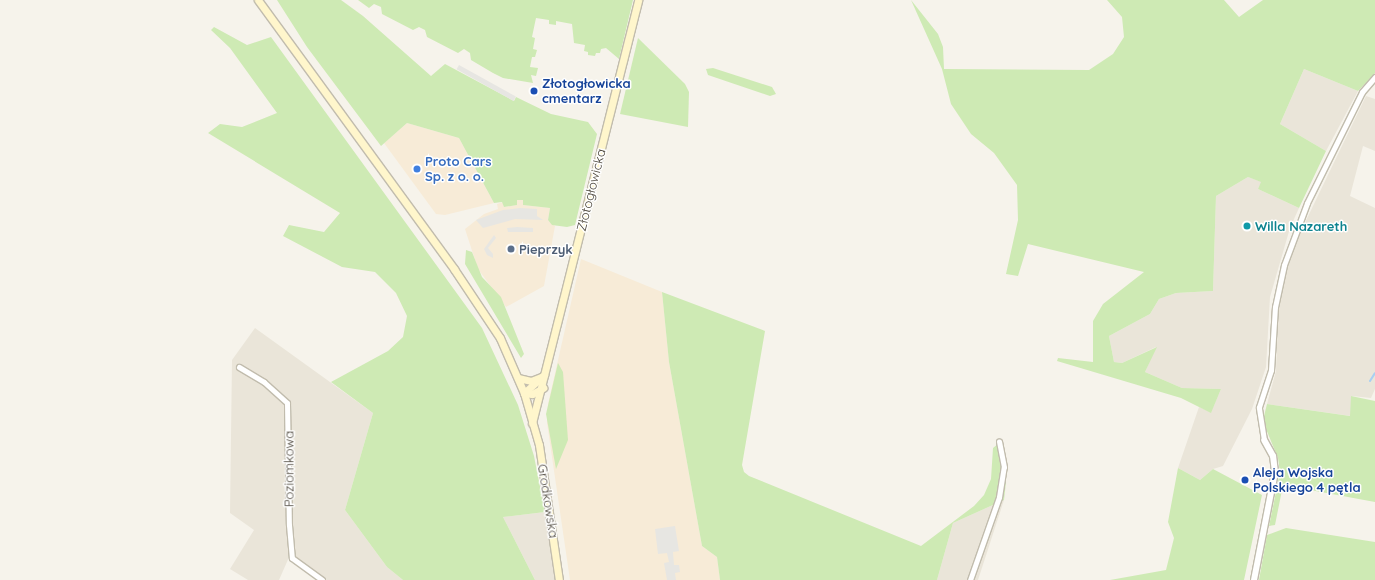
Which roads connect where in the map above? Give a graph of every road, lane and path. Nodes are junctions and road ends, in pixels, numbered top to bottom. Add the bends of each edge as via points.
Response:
1 (638, 0) edge
2 (258, 1) edge
3 (1375, 77) edge
4 (239, 367) dead end
5 (545, 373) junction
6 (518, 378) junction
7 (543, 388) junction
8 (524, 393) junction
9 (532, 423) junction
10 (1264, 440) joint
11 (999, 441) dead end
12 (322, 580) edge
13 (559, 580) edge
14 (970, 580) edge
15 (1254, 580) edge

1 - 5 main road, Złotogłowicka
2 - 6 main road, Grodkowska via 480,305 500,338
3 - 10 street via 1362,92 1350,114 1302,214 1287,253 1275,307 1271,370 1259,407
4 - 12 street, Poziomkowa via 264,382 287,403 292,558
5 - 6 main road via 531,381
5 - 7 main road, Złotogłowicka
5 - 8 main road, Złotogłowicka via 541,380
6 - 8 main road, Grodkowska
7 - 8 main road via 532,394
7 - 9 main road, Złotogłowicka
8 - 9 main road, Grodkowska
9 - 13 main road, Grodkowska via 541,458
10 - 15 street via 1272,456 1275,472
11 - 14 street via 1004,467 999,497

